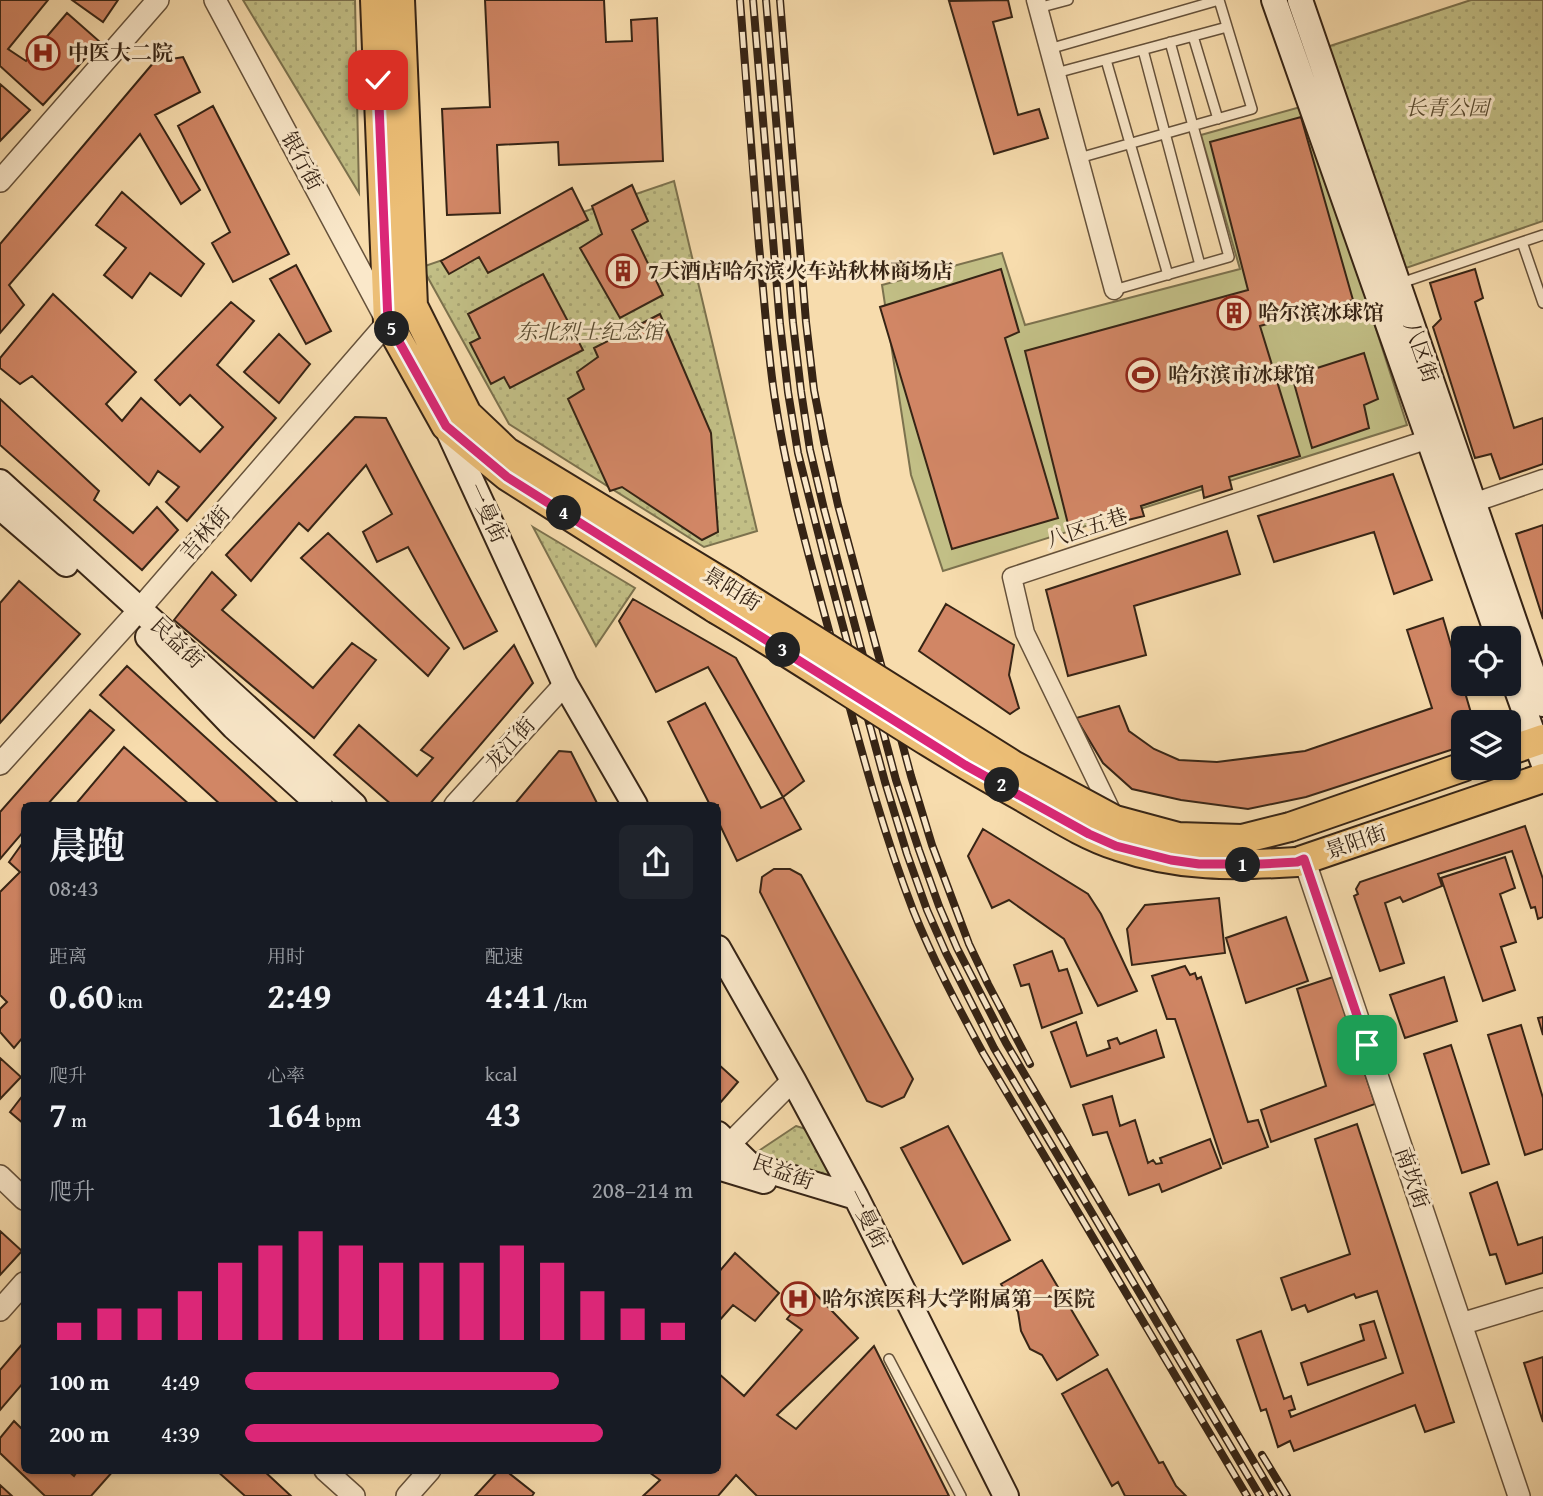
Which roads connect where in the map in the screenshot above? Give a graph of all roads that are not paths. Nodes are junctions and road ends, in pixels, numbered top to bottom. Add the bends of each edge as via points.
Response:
1 (158, 0) edge
2 (215, 0) edge
3 (375, 0) edge
4 (400, 0) edge
5 (1068, 0) edge
6 (1219, 0) edge
7 (1274, 0) edge
8 (1300, 0) edge
9 (1037, 4) edge
10 (1227, 27) junction
11 (1193, 36) junction
12 (1170, 43) junction
13 (1049, 49) junction
14 (1143, 50) junction
15 (1106, 60) junction
16 (1056, 73) junction
17 (1218, 119) junction
18 (1192, 126) junction
19 (1165, 134) junction
20 (1130, 144) junction
21 (1079, 158) junction
22 (0, 181) edge
23 (1543, 234) edge
24 (1522, 242) junction
25 (1200, 265) junction
26 (1168, 275) junction
27 (1398, 284) junction
28 (1114, 289) joint
29 (1543, 303) edge
30 (413, 306) junction
31 (388, 322) junction
32 (446, 426) junction
33 (1429, 439) junction
34 (1543, 479) edge
35 (0, 482) edge
36 (1473, 503) junction
37 (0, 507) edge
38 (724, 599) junction
39 (135, 614) junction
40 (1494, 626) edge
41 (565, 684) junction
42 (1520, 696) edge
43 (1543, 704) edge
44 (1541, 748) edge
45 (1521, 750) edge
46 (0, 764) edge
47 (1451, 771) edge
48 (1543, 778) edge
49 (317, 802) edge
50 (351, 802) edge
51 (458, 802) edge
52 (633, 802) edge
53 (1115, 820) junction
54 (1300, 861) junction
55 (721, 953) edge
56 (793, 1080) junction
57 (721, 1144) edge
58 (721, 1168) edge
59 (0, 1177) edge
60 (21, 1196) edge
61 (859, 1203) junction
62 (21, 1286) edge
63 (1543, 1299) edge
64 (0, 1310) edge
65 (1461, 1324) junction
66 (889, 1359) dead end
67 (329, 1474) edge
68 (426, 1474) edge
69 (354, 1496) edge
70 (407, 1496) edge
71 (961, 1496) edge
72 (1006, 1496) edge
73 (1519, 1496) edge

1 - 22 street
2 - 31 street, 银行街
3 - 31 main road, 一曼街
4 - 30 main road
5 - 9 lane
6 - 10 lane
6 - 13 lane
7 - 33 main road, 八区街
8 - 27 main road, 八区街
9 - 13 street
10 - 11 lane
10 - 17 lane via 1252,109
11 - 12 lane
11 - 17 lane
12 - 14 lane
12 - 18 lane
13 - 16 street
14 - 15 lane
14 - 19 lane
15 - 16 lane
15 - 20 lane
16 - 21 street
17 - 18 lane
18 - 19 lane
18 - 25 lane via 1229,257
19 - 20 lane
19 - 25 lane
20 - 21 lane
20 - 26 lane
21 - 28 street
23 - 24 lane
24 - 27 lane
24 - 29 lane
25 - 26 lane
26 - 28 lane
27 - 36 main road, 八区街
30 - 31 street, 吉林街
30 - 38 main road, 景阳街 via 467,414 507,452
31 - 32 main road, 一曼街
31 - 39 street, 吉林街
32 - 38 main road, 景阳街 via 507,477
32 - 41 main road, 一曼街
33 - 40 main road, 八区街
33 - 53 street, 八区五巷 via 1012,577 1025,633
34 - 36 street
35 - 39 main road, 民益街
36 - 43 main road, 八区街
37 - 39 main road, 民益街
38 - 53 main road, 景阳街, bridge
38 - 54 main road, 景阳街, bridge via 965,765 1089,834 1116,846 1199,864
39 - 46 street, 吉林街
39 - 49 main road, 民益街 via 234,727
39 - 50 main road, 民益街
41 - 51 street, 龙江街
41 - 52 main road, 一曼街
42 - 44 main road
44 - 45 main road
47 - 53 main road, 景阳街, bridge via 1242,839 1178,837
48 - 54 main road, 景阳街
54 - 65 street, 南坎街
55 - 56 main road, 一曼街
56 - 57 street
56 - 61 main road, 一曼街
57 - 61 main road, 民益街 via 750,1165
58 - 61 main road, 民益街
59 - 60 street
61 - 72 main road, 一曼街
62 - 64 street
63 - 65 street
65 - 73 street, 南坎街
66 - 71 lane
67 - 69 street
68 - 70 street

